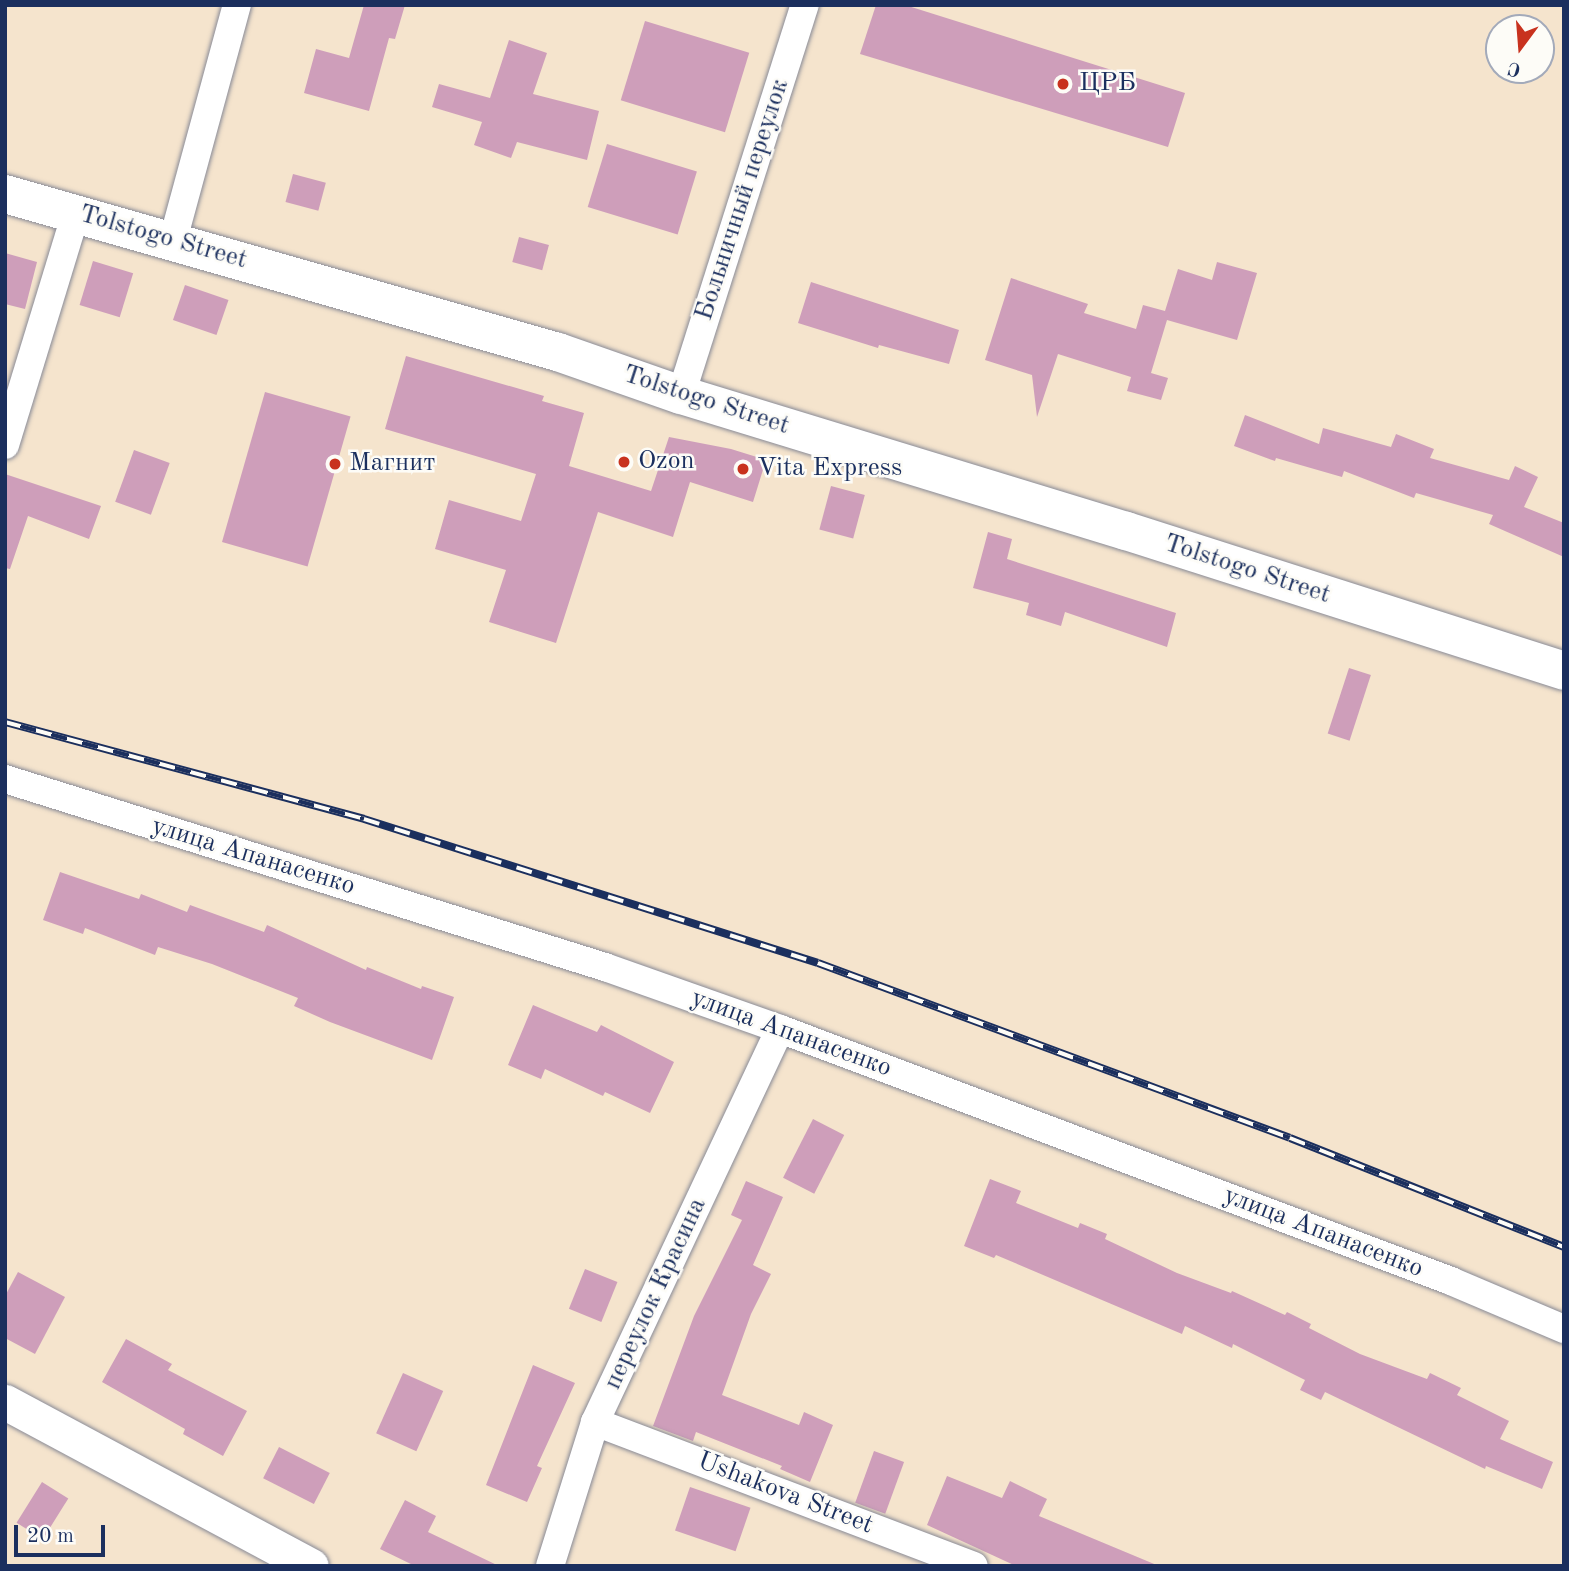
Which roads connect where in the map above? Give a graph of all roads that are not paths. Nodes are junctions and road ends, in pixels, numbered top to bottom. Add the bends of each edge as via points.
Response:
1 (237, 5) edge
2 (804, 5) edge
3 (5, 194) edge
4 (76, 213) junction
5 (173, 240) junction
6 (681, 395) junction
7 (5, 445) edge
8 (1564, 671) edge
9 (5, 779) edge
10 (780, 1029) junction
11 (1564, 1329) edge
12 (5, 1402) edge
13 (596, 1422) junction
14 (311, 1566) edge
15 (550, 1566) edge
16 (974, 1566) edge

1 - 5 street
2 - 6 street, Больничный переулок
3 - 4 main road, Tolstogo Street
4 - 5 main road, Tolstogo Street
4 - 7 street
5 - 6 main road, Tolstogo Street via 558,352
6 - 8 main road, Tolstogo Street
9 - 10 street, улица Апанасенко via 605,967
10 - 11 street, улица Апанасенко via 1438,1276
10 - 13 street, переулок Красина
12 - 14 street
13 - 15 street, переулок Красина
13 - 16 street, Ushakova Street

